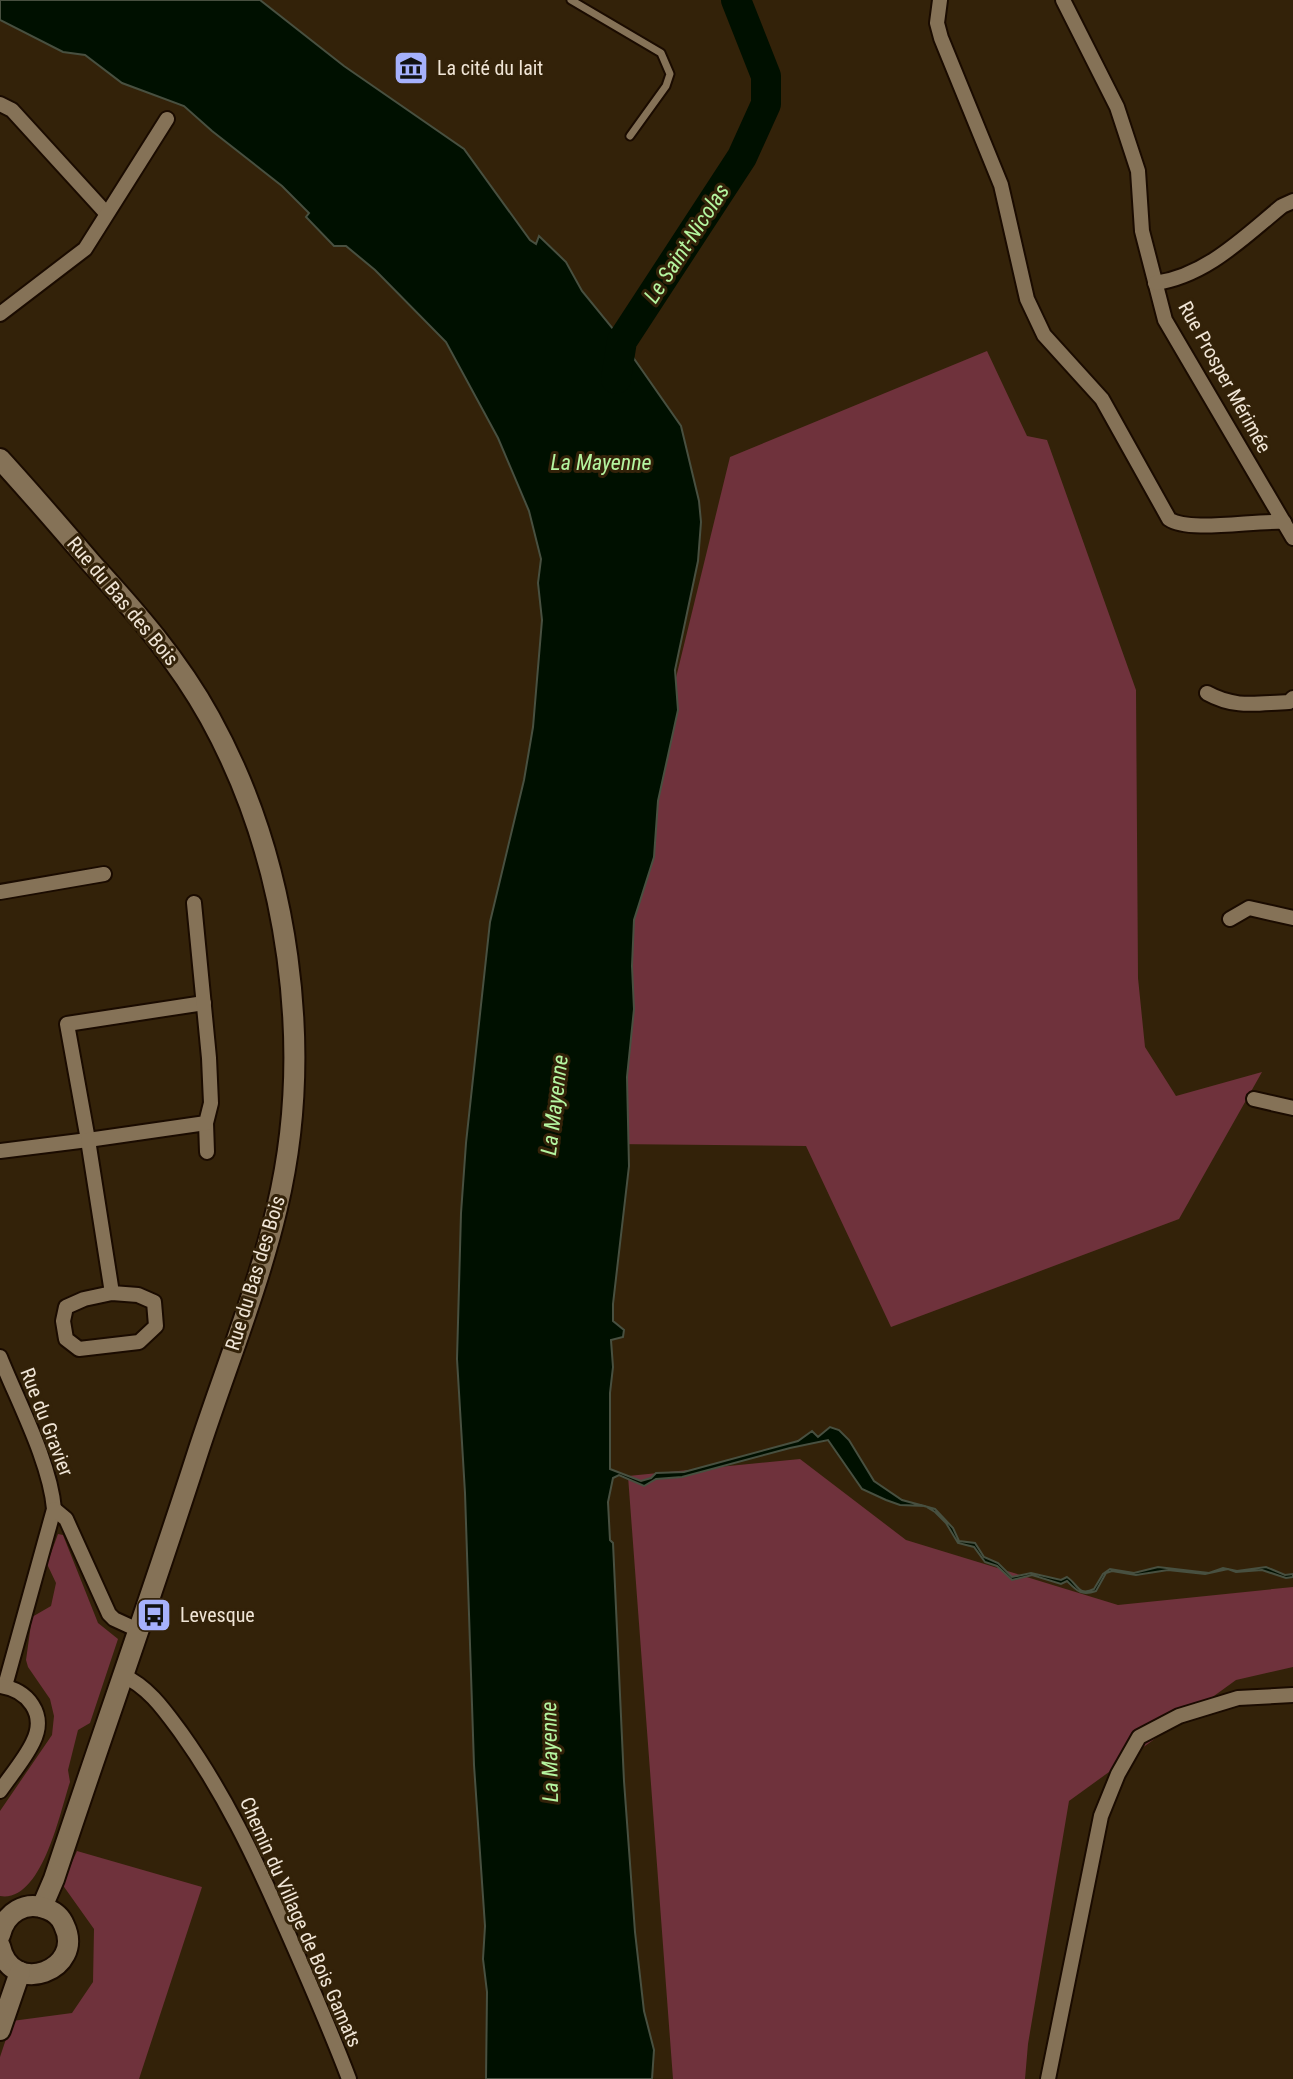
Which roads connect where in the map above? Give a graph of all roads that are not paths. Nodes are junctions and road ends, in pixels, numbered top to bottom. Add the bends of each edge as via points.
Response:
1 (571, 0) edge
2 (940, 0) edge
3 (1063, 0) edge
4 (0, 104) edge
5 (167, 119) dead end
6 (630, 136) dead end
7 (1293, 201) edge
8 (106, 213) junction
9 (1155, 283) junction
10 (0, 314) edge
11 (0, 459) edge
12 (1284, 522) junction
13 (1293, 538) edge
14 (1207, 693) dead end
15 (1293, 698) edge
16 (104, 874) dead end
17 (0, 892) edge
18 (194, 903) dead end
19 (1293, 918) edge
20 (1230, 919) dead end
21 (204, 1003) junction
22 (1254, 1099) dead end
23 (1293, 1108) edge
24 (206, 1123) junction
25 (88, 1140) junction
26 (0, 1151) edge
27 (207, 1152) dead end
28 (112, 1293) junction
29 (0, 1357) edge
30 (54, 1509) junction
31 (138, 1630) junction
32 (122, 1675) junction
33 (3, 1686) edge
34 (1293, 1695) edge
35 (0, 1791) edge
36 (42, 1907) junction
37 (0, 1932) edge
38 (0, 1946) edge
39 (20, 1972) junction
40 (0, 2030) edge
41 (349, 2079) edge
42 (1048, 2079) edge

1 - 6 lane via 661,53 670,74 666,86
2 - 12 street via 941,38 1001,185 1027,299 1044,335 1102,399 1169,519 1191,526
3 - 9 street, Rue Prosper Mérimée via 1117,107 1138,171 1142,231
4 - 8 street via 12,110
5 - 8 street
7 - 9 street via 1209,265
8 - 10 street via 85,249
9 - 12 street, Rue Prosper Mérimée via 1165,320
11 - 31 street, Rue du Bas des Bois via 156,635 210,718 270,870 290,986 292,1104 278,1203
12 - 13 street, Rue Prosper Mérimée
14 - 15 street via 1235,704
16 - 17 street
18 - 21 street
19 - 20 street via 1249,908
21 - 24 street via 211,1103
21 - 25 street via 67,1024
22 - 23 street
24 - 25 street
24 - 27 street
25 - 26 street
25 - 28 street
28 - 28 street via 154,1302 156,1326 139,1342 79,1349 66,1339 66,1307
29 - 30 street, Rue du Gravier via 45,1468
30 - 31 street via 66,1519 109,1614
30 - 33 street, Rue du Gravier
31 - 32 street, Rue du Bas des Bois
32 - 36 street, Rue du Bas des Bois
32 - 41 street, Chemin du Village de Bois Gamats via 154,1698 210,1773 244,1835
33 - 35 street via 23,1693 37,1716 35,1739
34 - 42 street via 1238,1698 1179,1716 1139,1737 1101,1816
36 - 37 street via 21,1908
36 - 39 street via 61,1918 67,1951 43,1973
38 - 39 street via 5,1960
39 - 40 street

